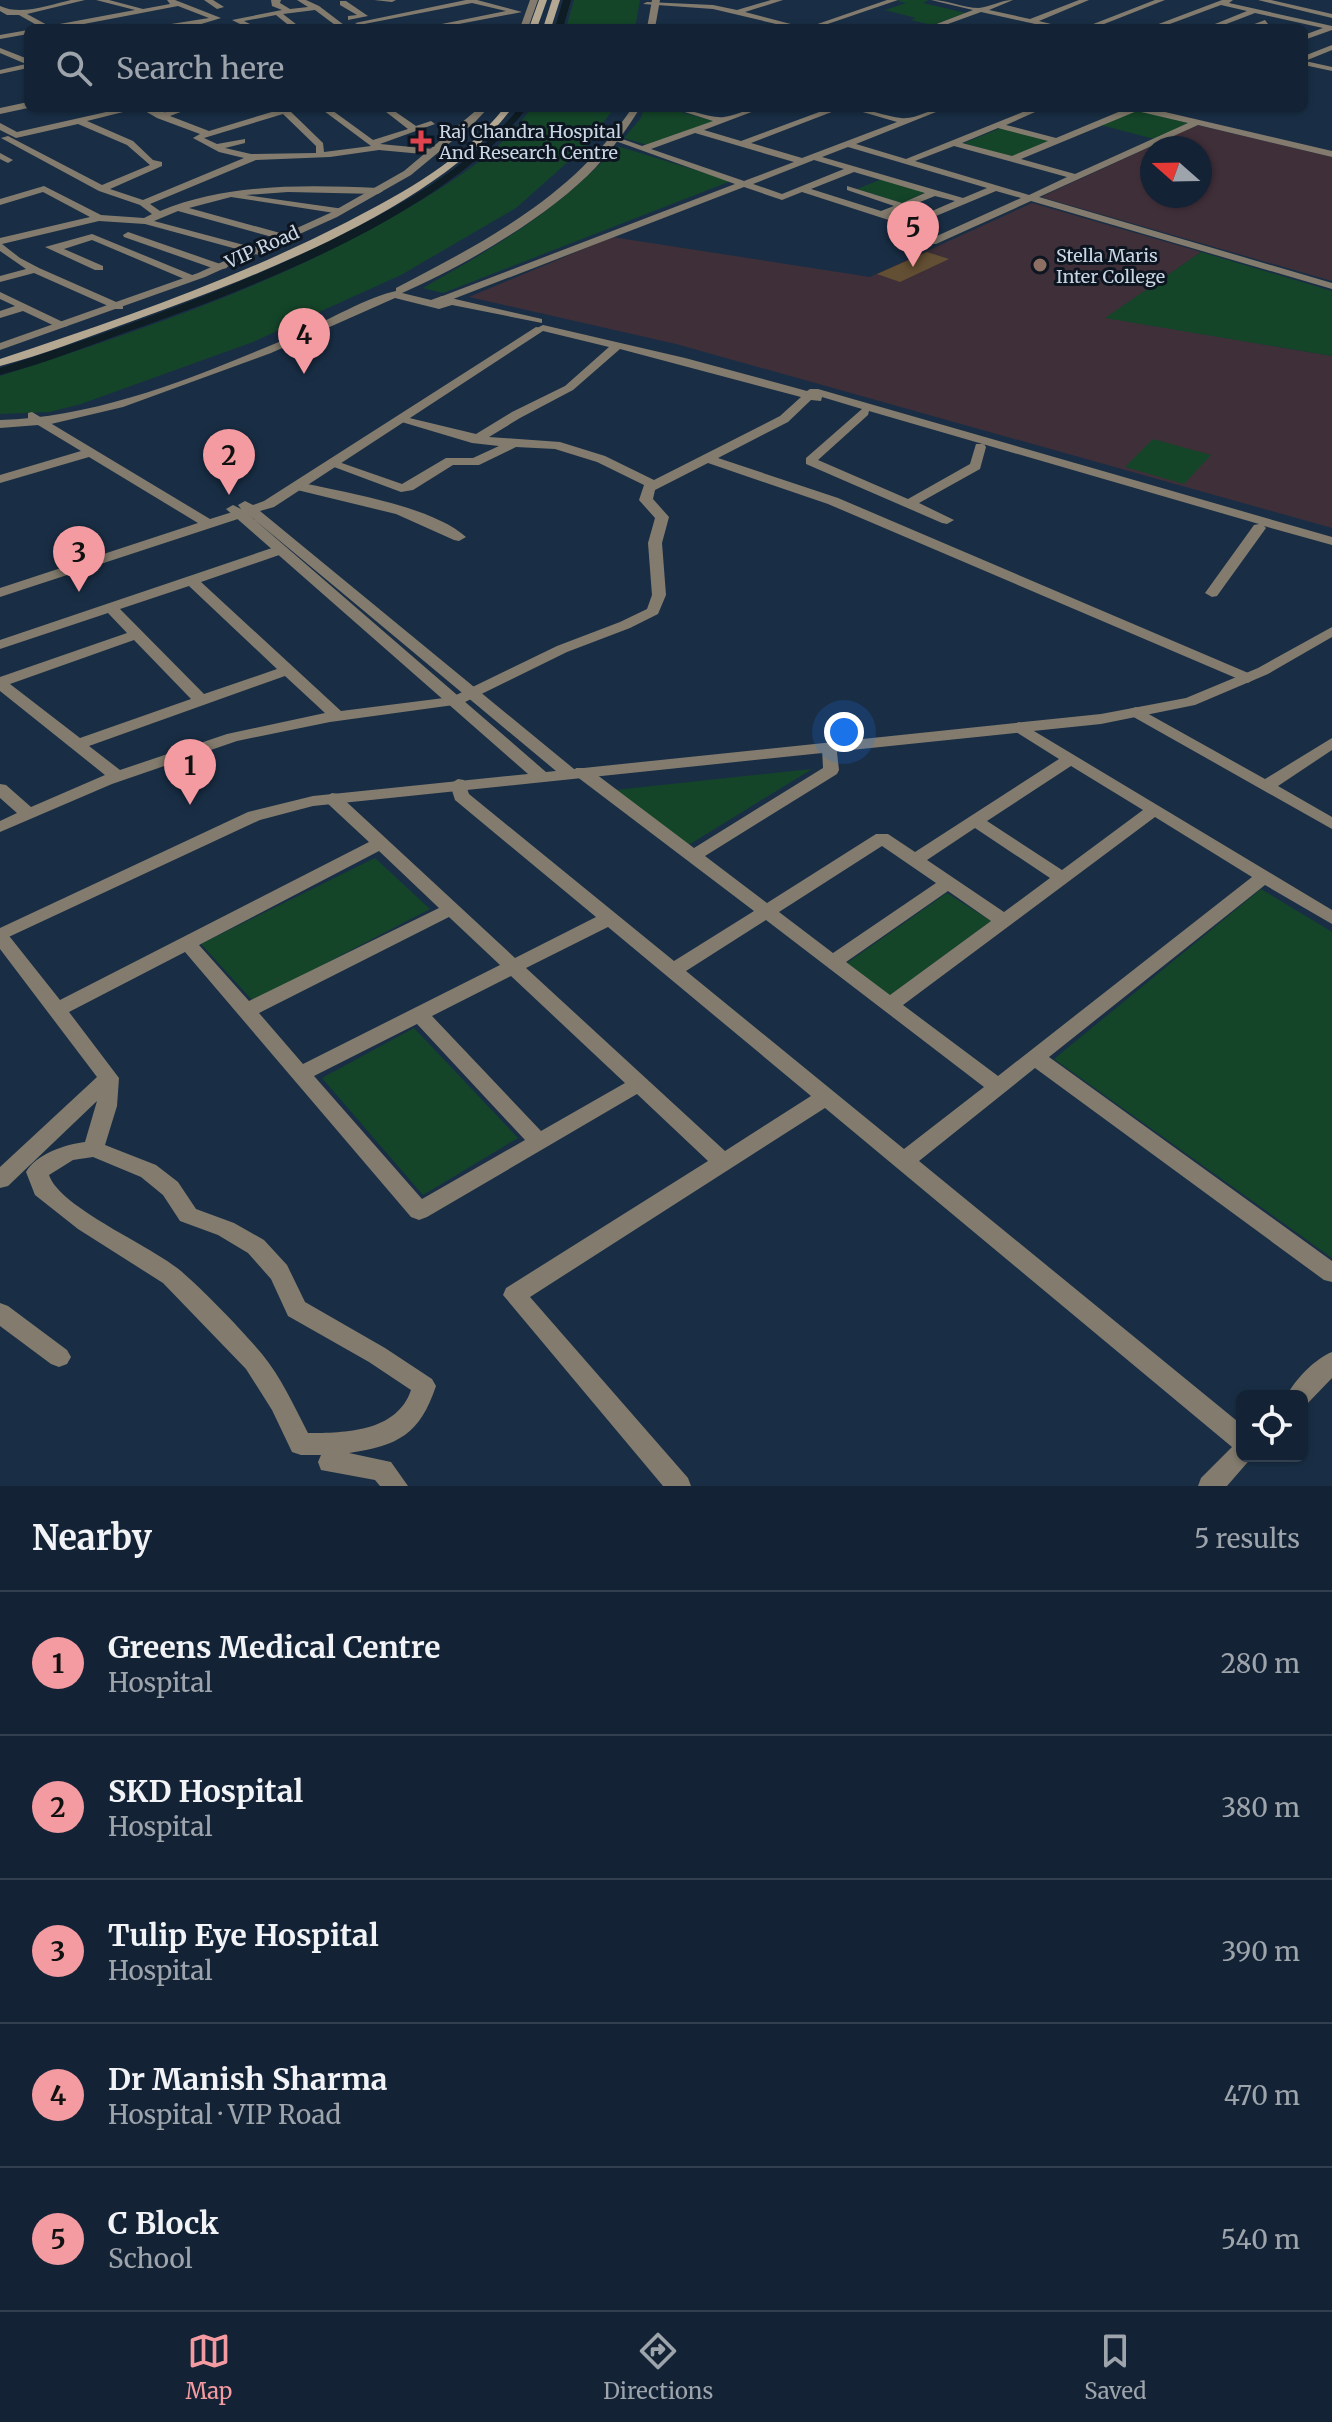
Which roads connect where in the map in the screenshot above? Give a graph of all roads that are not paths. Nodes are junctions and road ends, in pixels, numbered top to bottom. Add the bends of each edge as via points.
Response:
1 (21, 0) edge
2 (81, 0) edge
3 (100, 0) edge
4 (122, 0) edge
5 (208, 0) edge
6 (275, 0) edge
7 (301, 0) edge
8 (378, 0) edge
9 (392, 0) edge
10 (534, 0) edge
11 (543, 0) edge
12 (556, 0) edge
13 (779, 0) edge
14 (894, 0) edge
15 (935, 0) edge
16 (1009, 0) edge
17 (1085, 0) edge
18 (1155, 0) edge
19 (1262, 0) edge
20 (1278, 0) edge
21 (173, 1) edge
22 (472, 1) edge
23 (1225, 1) edge
24 (110, 2) junction
25 (652, 2) edge
26 (343, 3) dead end
27 (487, 3) junction
28 (67, 4) edge
29 (1172, 4) dead end
30 (220, 7) dead end
31 (1187, 7) dead end
32 (0, 8) edge
33 (316, 8) junction
34 (34, 9) junction
35 (531, 10) junction
36 (981, 10) junction
37 (1202, 10) junction
38 (144, 11) junction
39 (289, 11) junction
40 (1256, 11) junction
41 (518, 12) junction
42 (20, 13) junction
43 (277, 13) junction
44 (738, 13) junction
45 (1332, 14) edge
46 (78, 16) dead end
47 (1241, 16) junction
48 (217, 19) junction
49 (1020, 19) junction
50 (236, 20) junction
51 (1030, 21) junction
52 (1171, 21) junction
53 (90, 22) junction
54 (454, 22) junction
55 (1265, 22) junction
56 (1007, 23) dead end
57 (41, 24) edge
58 (76, 24) edge
59 (201, 24) edge
60 (245, 24) edge
61 (292, 24) edge
62 (338, 24) edge
63 (361, 24) edge
64 (373, 24) edge
65 (375, 24) edge
66 (445, 24) edge
67 (457, 24) edge
68 (526, 24) edge
69 (534, 24) edge
70 (548, 24) edge
71 (645, 24) edge
72 (651, 24) edge
73 (785, 24) edge
74 (821, 24) edge
75 (941, 24) edge
76 (1044, 24) edge
77 (1097, 24) edge
78 (1163, 24) edge
79 (1186, 24) edge
80 (1218, 24) edge
81 (1259, 24) edge
82 (1275, 24) edge
83 (1331, 28) edge
84 (1308, 31) edge
85 (24, 33) edge
86 (1316, 33) junction
87 (1308, 36) edge
88 (0, 37) edge
89 (1332, 47) edge
90 (0, 50) edge
91 (1319, 52) junction
92 (1332, 55) edge
93 (1308, 59) edge
94 (24, 62) edge
95 (1308, 62) edge
96 (24, 65) edge
97 (1332, 69) edge
98 (4, 71) edge
99 (24, 76) edge
100 (24, 106) edge
101 (0, 111) edge
102 (118, 112) edge
103 (152, 112) edge
104 (174, 112) edge
105 (274, 112) edge
106 (282, 112) edge
107 (330, 112) edge
108 (391, 112) edge
109 (481, 112) edge
110 (491, 112) edge
111 (505, 112) edge
112 (620, 112) edge
113 (633, 112) edge
114 (690, 112) edge
115 (747, 112) edge
116 (827, 112) edge
117 (878, 112) edge
118 (931, 112) edge
119 (1030, 112) edge
120 (1126, 112) edge
121 (1153, 112) edge
122 (160, 116) junction
123 (79, 121) junction
124 (722, 121) junction
125 (905, 122) junction
126 (1197, 122) junction
127 (431, 124) dead end
128 (998, 125) junction
129 (0, 126) edge
130 (416, 130) junction
131 (695, 130) junction
132 (208, 134) junction
133 (16, 135) junction
134 (2, 138) edge
135 (614, 139) junction
136 (242, 141) dead end
137 (1057, 141) junction
138 (953, 143) junction
139 (741, 144) junction
140 (846, 144) junction
141 (375, 145) junction
142 (217, 147) junction
143 (644, 148) junction
144 (433, 152) junction
145 (1332, 154) edge
146 (320, 155) junction
147 (255, 156) junction
148 (812, 157) junction
149 (1013, 159) junction
150 (801, 161) junction
151 (906, 162) junction
152 (853, 169) junction
153 (880, 176) junction
154 (1077, 177) junction
155 (744, 183) junction
156 (4, 188) dead end
157 (850, 188) junction
158 (995, 188) junction
159 (102, 189) junction
160 (802, 189) junction
161 (378, 191) junction
162 (935, 192) junction
163 (227, 194) junction
164 (17, 196) junction
165 (828, 198) junction
166 (1031, 198) junction
167 (964, 201) junction
168 (0, 202) edge
169 (143, 203) junction
170 (175, 206) junction
171 (903, 206) junction
172 (341, 211) junction
173 (158, 214) junction
174 (881, 215) junction
175 (99, 218) junction
176 (145, 221) junction
177 (910, 224) junction
178 (899, 229) dead end
179 (128, 235) dead end
180 (23, 237) junction
181 (287, 238) junction
182 (932, 242) dead end
183 (0, 243) edge
184 (54, 249) junction
185 (259, 252) junction
186 (99, 268) dead end
187 (222, 268) junction
188 (35, 270) junction
189 (0, 279) edge
190 (193, 279) junction
191 (1332, 286) edge
192 (393, 292) junction
193 (0, 295) edge
194 (440, 302) junction
195 (24, 307) junction
196 (119, 307) junction
197 (0, 315) edge
198 (63, 326) junction
199 (538, 326) junction
200 (618, 345) junction
201 (0, 350) edge
202 (0, 363) edge
203 (812, 393) junction
204 (864, 412) junction
205 (0, 418) edge
206 (44, 419) junction
207 (401, 420) junction
208 (0, 424) edge
209 (476, 440) junction
210 (512, 445) junction
211 (980, 447) junction
212 (88, 453) junction
213 (707, 458) junction
214 (332, 464) junction
215 (126, 469) junction
216 (0, 479) edge
217 (654, 485) junction
218 (298, 486) junction
219 (910, 503) junction
220 (242, 510) junction
221 (210, 520) junction
222 (947, 520) dead end
223 (1259, 528) junction
224 (459, 537) dead end
225 (1332, 541) edge
226 (1332, 549) edge
227 (280, 550) junction
228 (190, 579) junction
229 (0, 584) edge
230 (0, 593) edge
231 (1212, 593) dead end
232 (109, 606) junction
233 (1332, 631) edge
234 (137, 634) junction
235 (0, 645) edge
236 (288, 670) junction
237 (1248, 678) junction
238 (0, 683) edge
239 (463, 697) junction
240 (202, 701) junction
241 (1136, 712) junction
242 (337, 716) junction
243 (1019, 727) junction
244 (79, 744) junction
245 (830, 747) junction
246 (1330, 748) edge
247 (1070, 759) junction
248 (576, 772) junction
249 (117, 776) junction
250 (541, 776) junction
251 (458, 784) junction
252 (1266, 786) junction
253 (0, 789) edge
254 (332, 798) junction
255 (1154, 810) junction
256 (29, 814) junction
257 (976, 821) junction
258 (1332, 824) edge
259 (0, 827) edge
260 (381, 843) junction
261 (693, 856) junction
262 (915, 860) junction
263 (1264, 877) junction
264 (1062, 878) junction
265 (948, 883) junction
266 (451, 909) junction
267 (766, 911) junction
268 (610, 918) junction
269 (1332, 918) edge
270 (1004, 921) junction
271 (0, 935) edge
272 (187, 943) junction
273 (833, 962) junction
274 (513, 967) junction
275 (673, 971) junction
276 (890, 1005) junction
277 (57, 1010) junction
278 (246, 1011) junction
279 (419, 1014) junction
280 (1037, 1059) junction
281 (300, 1074) junction
282 (109, 1078) junction
283 (639, 1084) junction
284 (999, 1088) junction
285 (826, 1097) junction
286 (539, 1142) junction
287 (93, 1149) junction
288 (904, 1161) junction
289 (723, 1162) junction
290 (0, 1180) edge
291 (1332, 1273) edge
292 (0, 1313) edge
293 (59, 1357) dead end
294 (1332, 1362) edge
295 (1305, 1390) edge
296 (1236, 1435) edge
297 (363, 1440) junction
298 (1236, 1459) edge
299 (330, 1462) dead end
300 (360, 1467) junction
301 (396, 1486) edge
302 (679, 1486) edge
303 (1210, 1486) edge

1 - 34 street
2 - 28 street
3 - 24 street
4 - 24 street
5 - 30 street
6 - 39 street
7 - 33 street
8 - 9 street
10 - 35 street
11 - 69 main road
12 - 70 main road
13 - 44 street
14 - 74 street
15 - 36 street
16 - 36 street
17 - 51 street
18 - 29 street
18 - 77 street
19 - 45 street
20 - 45 street
21 - 38 street
21 - 48 street
22 - 27 street
22 - 64 street
23 - 37 street
23 - 40 street
24 - 38 street
25 - 44 street
25 - 71 street
25 - 72 street
26 - 63 street via 364,16 351,18
27 - 41 street
27 - 65 street
28 - 34 street
31 - 37 street
32 - 42 street
33 - 39 street
33 - 62 street
34 - 42 street
35 - 41 street
35 - 68 street
36 - 49 street
36 - 75 street
37 - 52 street
38 - 53 street
39 - 43 street
40 - 47 street
40 - 83 street
41 - 54 street
42 - 57 street
43 - 50 street
43 - 61 street
44 - 73 street
46 - 53 street
47 - 55 street
47 - 80 street
48 - 50 street
48 - 59 street
49 - 51 street
49 - 56 street
50 - 60 street
51 - 76 street
52 - 78 street
52 - 79 street
53 - 58 street
54 - 66 street
54 - 67 street
55 - 81 street
55 - 82 street
83 - 86 street
84 - 86 street
85 - 88 street
86 - 87 street
89 - 91 street
90 - 94 street
91 - 92 street
91 - 93 street
95 - 97 street
96 - 98 street
98 - 99 street
100 - 101 street
102 - 123 street
103 - 122 street
104 - 122 street
105 - 132 street
106 - 146 street via 320,145
107 - 141 street
108 - 130 street
109 - 144 street, VIP Road
110 - 201 main road, VIP Road via 456,146 363,209 130,310
111 - 202 main road, VIP Road via 450,164 344,228 155,309
112 - 192 street via 590,153 538,200
113 - 135 street
114 - 124 street
115 - 124 street
116 - 139 street
117 - 125 street
118 - 125 street
119 - 128 street
120 - 137 street
121 - 126 street
122 - 132 street
123 - 133 street
123 - 159 street via 119,137 159,164
124 - 131 street
125 - 140 street
126 - 145 street
126 - 154 street
127 - 130 street
128 - 137 street
128 - 138 street
129 - 133 street
130 - 141 street
131 - 139 street
131 - 143 street
132 - 142 street via 197,138
133 - 134 street
134 - 159 street
135 - 143 street
135 - 192 street via 562,193 529,218
136 - 142 street
137 - 149 street
138 - 149 street
138 - 151 street
139 - 150 street
140 - 148 street
140 - 151 street
141 - 144 street
141 - 146 street
142 - 147 street
143 - 155 street
144 - 161 street, VIP Road
146 - 147 street
147 - 169 street
148 - 150 street
148 - 152 street
149 - 154 street
150 - 155 street
151 - 158 street
152 - 153 street
152 - 160 street
153 - 157 street
153 - 162 street
154 - 166 street
155 - 160 street via 782,197
155 - 194 street
156 - 164 street
157 - 165 street
157 - 171 street
158 - 166 street
158 - 167 street
159 - 169 street
160 - 165 street
161 - 163 street via 299,188
161 - 172 street, VIP Road
162 - 167 street
162 - 171 street
163 - 170 street
163 - 172 street
164 - 168 street
164 - 175 street via 44,189
165 - 174 street
166 - 182 street
166 - 191 street
167 - 177 street
169 - 173 street
170 - 173 street
170 - 181 street
171 - 174 street
172 - 181 street, VIP Road
173 - 176 street
174 - 177 street
175 - 176 street
175 - 180 street
176 - 185 street
177 - 178 street
179 - 187 street
180 - 183 street
180 - 184 street
181 - 185 street, VIP Road
183 - 188 street
184 - 186 street
184 - 190 street via 92,237
185 - 187 street, VIP Road
187 - 190 street, VIP Road
188 - 189 street
188 - 196 street
190 - 196 street, VIP Road
192 - 194 street
192 - 206 street via 241,362 106,410
193 - 195 street
194 - 199 street
195 - 197 street
195 - 198 street
196 - 198 street, VIP Road
198 - 201 street, VIP Road
199 - 200 street
199 - 203 street via 667,352
199 - 207 street
199 - 220 street
200 - 203 street
200 - 209 street via 569,388
203 - 204 street
203 - 213 street via 784,419
203 - 225 street
204 - 211 street
204 - 219 street via 808,459
205 - 206 street
206 - 208 street
206 - 212 street
206 - 215 street
207 - 209 street
207 - 214 street
209 - 210 street
210 - 214 street via 475,462 450,461 401,488
210 - 217 street via 556,445 601,459
211 - 219 street via 976,466
211 - 223 street
212 - 215 street
212 - 216 street
213 - 217 street
213 - 237 street via 833,501
214 - 218 street
215 - 221 street
217 - 239 street via 646,500 662,517 655,543 659,595 653,611
218 - 220 street via 269,504
218 - 224 street via 427,518
219 - 222 street
220 - 221 street
220 - 227 street
220 - 239 street
221 - 229 street
221 - 230 street
223 - 226 street
223 - 231 street
227 - 228 street
227 - 239 street
228 - 232 street
228 - 236 street
232 - 234 street
232 - 235 street
233 - 237 street
234 - 238 street
234 - 240 street
236 - 240 street
236 - 242 street
237 - 241 street via 1190,702
238 - 244 street
239 - 242 street
239 - 248 street
239 - 250 street
240 - 244 street
241 - 243 street
241 - 252 street
242 - 249 street via 233,737
243 - 245 street
243 - 247 street
244 - 249 street
245 - 248 street
245 - 261 street via 831,770
246 - 252 street
247 - 255 street
247 - 257 street
248 - 250 street
248 - 261 street
249 - 256 street
250 - 251 street
251 - 254 street
251 - 268 street via 461,796
252 - 258 street
253 - 256 street
254 - 260 street
254 - 271 street via 254,816
255 - 263 street
255 - 264 street
256 - 259 street
257 - 262 street
257 - 264 street
260 - 266 street
260 - 272 street
261 - 267 street
262 - 265 street
262 - 267 street via 882,838
263 - 269 street
263 - 280 street
264 - 270 street
265 - 270 street
265 - 273 street
266 - 274 street
266 - 278 street
267 - 273 street
267 - 275 street
268 - 274 street
268 - 275 street
270 - 276 street
271 - 277 street
272 - 277 street
272 - 278 street
273 - 276 street
274 - 279 street
274 - 283 street
275 - 285 street
276 - 284 street
277 - 282 street
278 - 281 street
279 - 281 street
279 - 286 street
280 - 284 street
280 - 291 street
281 - 286 street via 419,1211
282 - 287 street via 107,1106
282 - 290 street
283 - 286 street
283 - 289 street
284 - 288 street
285 - 288 street
285 - 289 street
287 - 297 street via 143,1166 179,1194 188,1215 226,1227 261,1248 287,1283 296,1309 424,1386 414,1411 394,1428
287 - 297 street via 69,1152 37,1172 43,1189 171,1276 254,1362 301,1444
288 - 296 street
289 - 302 street via 514,1295
292 - 293 street
294 - 295 street
297 - 300 street
298 - 303 street
299 - 300 street
300 - 301 street via 382,1470

